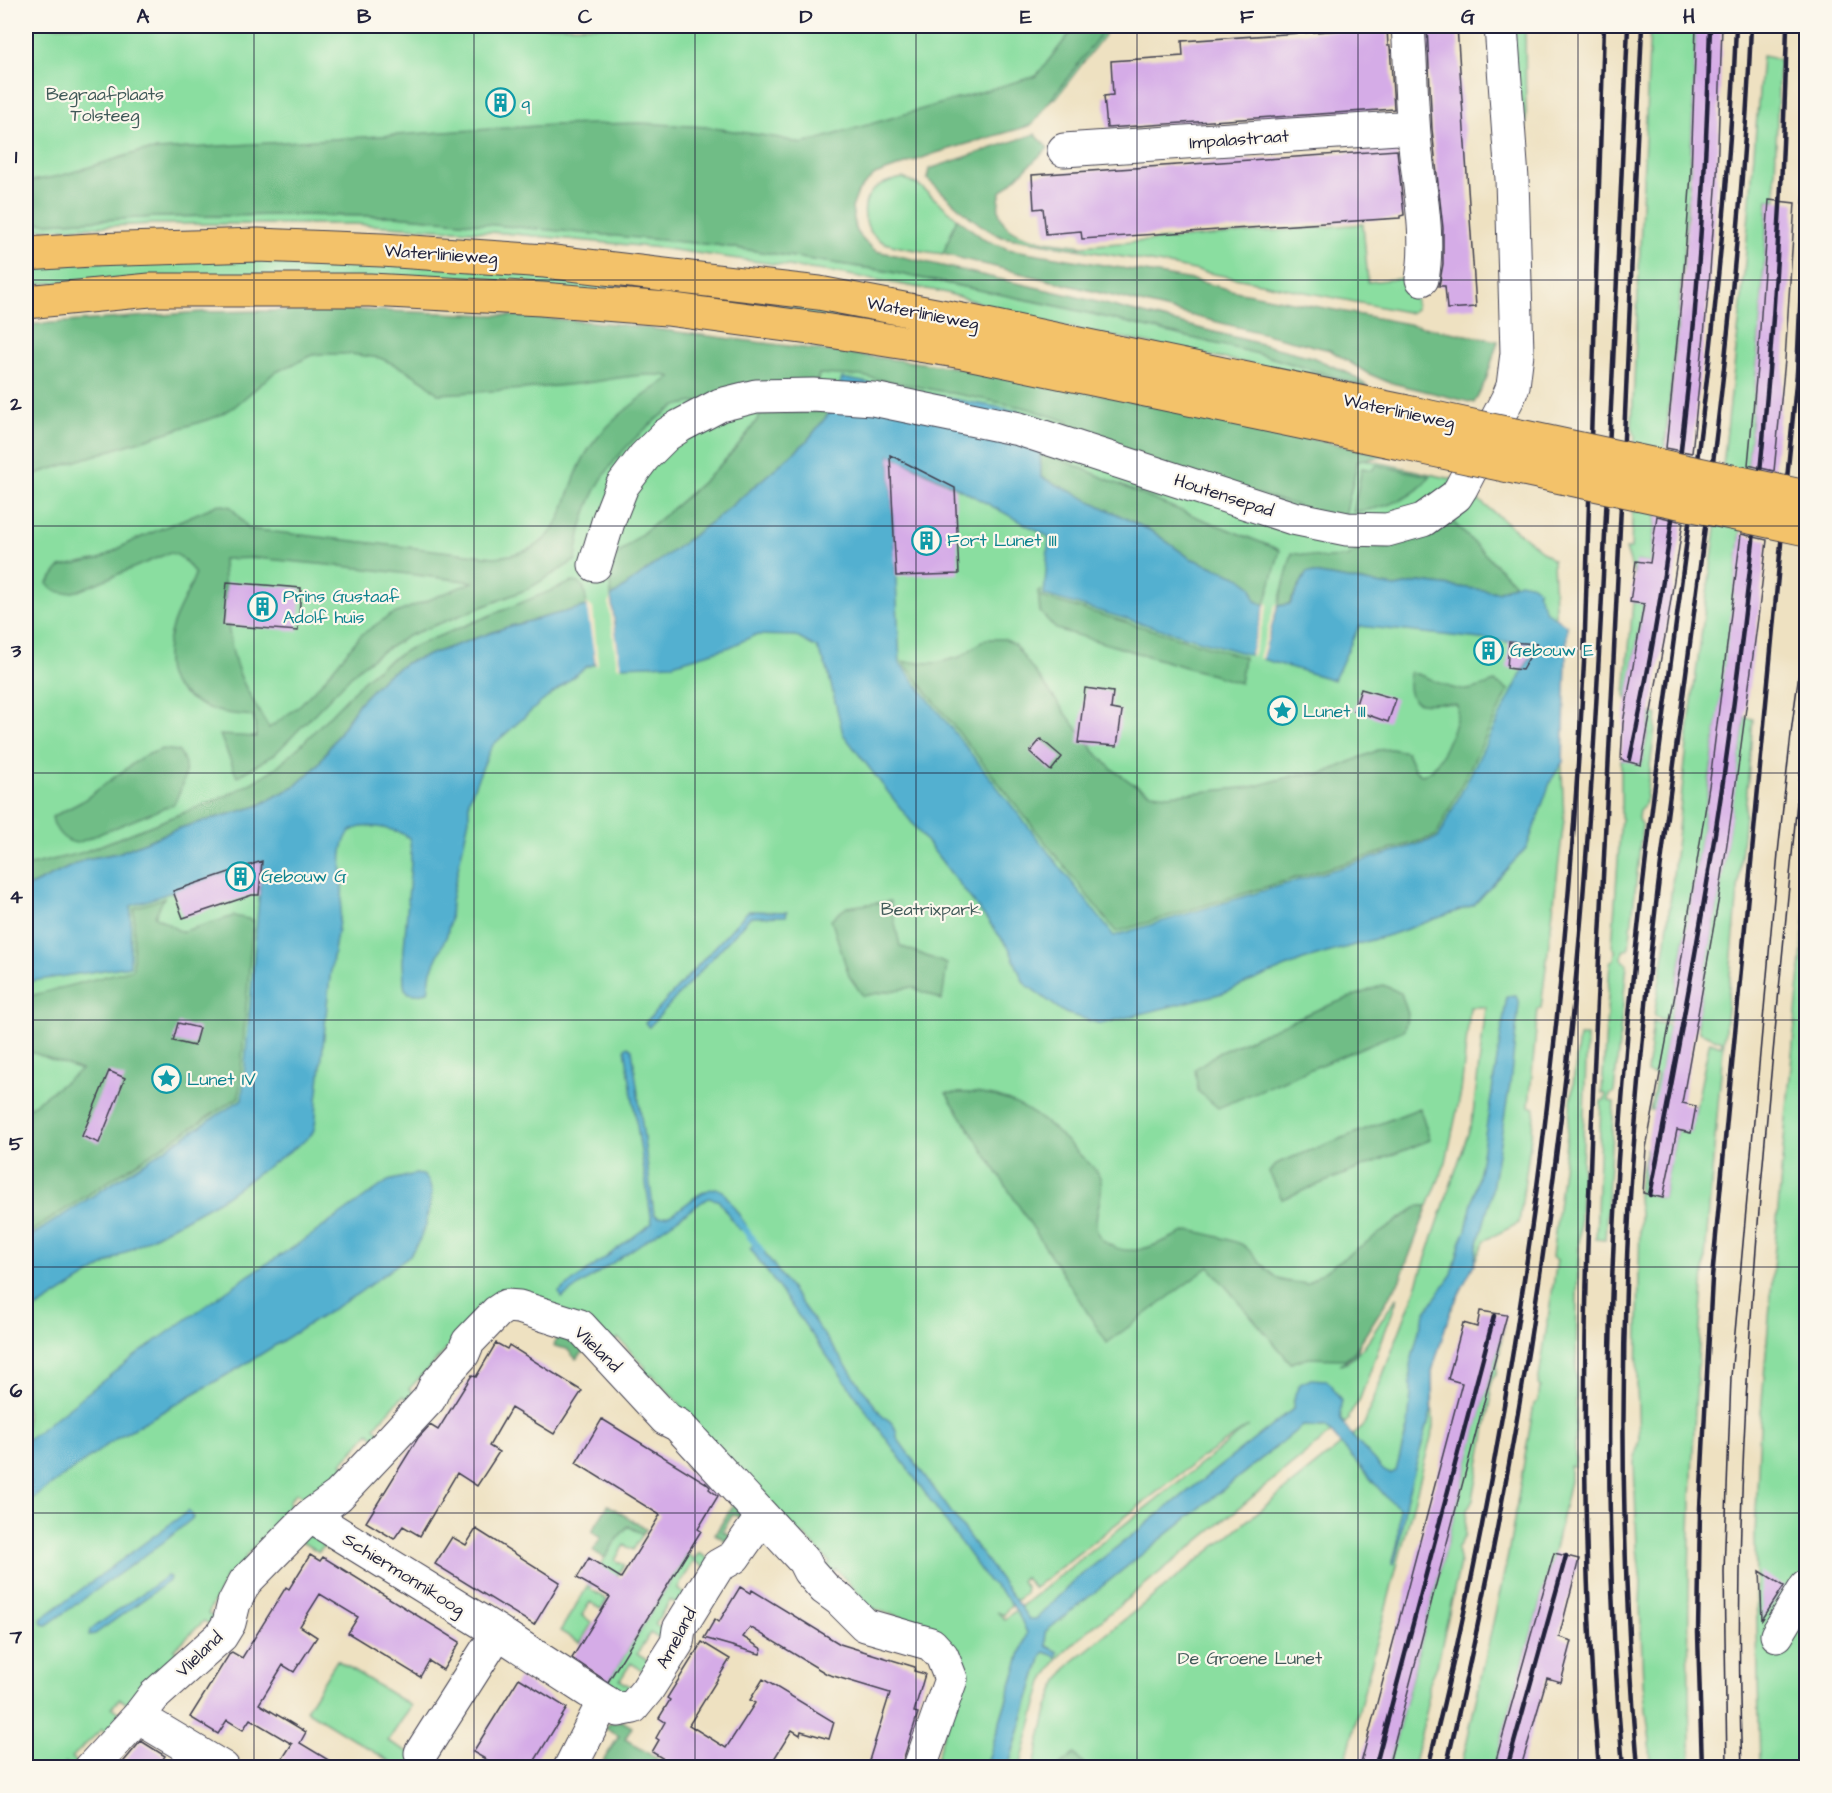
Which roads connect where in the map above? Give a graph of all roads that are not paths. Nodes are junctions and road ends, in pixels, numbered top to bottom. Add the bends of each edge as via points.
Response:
1 (1408, 26) edge
2 (1501, 26) edge
3 (1413, 127) junction
4 (1064, 150) dead end
5 (26, 254) edge
6 (1422, 279) dead end
7 (26, 302) edge
8 (1399, 427) junction
9 (1806, 497) edge
10 (1806, 529) edge
11 (595, 565) dead end
12 (310, 1516) junction
13 (762, 1517) junction
14 (1806, 1587) edge
15 (498, 1632) junction
16 (1777, 1635) dead end
17 (604, 1701) junction
18 (138, 1717) junction
19 (421, 1753) dead end
20 (91, 1767) edge
21 (223, 1767) edge
22 (570, 1767) edge
23 (922, 1767) edge

1 - 3 street
2 - 11 street, Houtensepad via 1512,179 1517,353 1513,386 1456,496 1423,520 1387,530 1347,529 1293,518 1019,429 873,399 756,396 720,405 680,426 644,457 622,486
3 - 4 street, Impalastraat
3 - 6 street via 1423,231
5 - 8 main road, Waterlinieweg via 258,245 382,250 557,262 819,293 967,321
7 - 8 main road, Waterlinieweg via 150,290 370,290 667,309 963,352
8 - 9 main road, Waterlinieweg, bridge
8 - 10 main road, Waterlinieweg, bridge
12 - 13 street, Vlieland via 338,1496 392,1439 429,1399 436,1384 464,1354 468,1342 506,1306 580,1326
12 - 15 street, Schiermonnikoog
12 - 18 street, Vlieland via 245,1582 221,1636 154,1695
13 - 17 street, Ameland via 734,1557 718,1566 679,1629 677,1643 633,1707 618,1710
13 - 23 street, Vlieland via 821,1584 865,1625 931,1644 942,1656 951,1680
14 - 16 street
15 - 17 street, Schiermonnikoog
15 - 19 street
17 - 22 street
18 - 20 street, Vlieland
18 - 21 street

